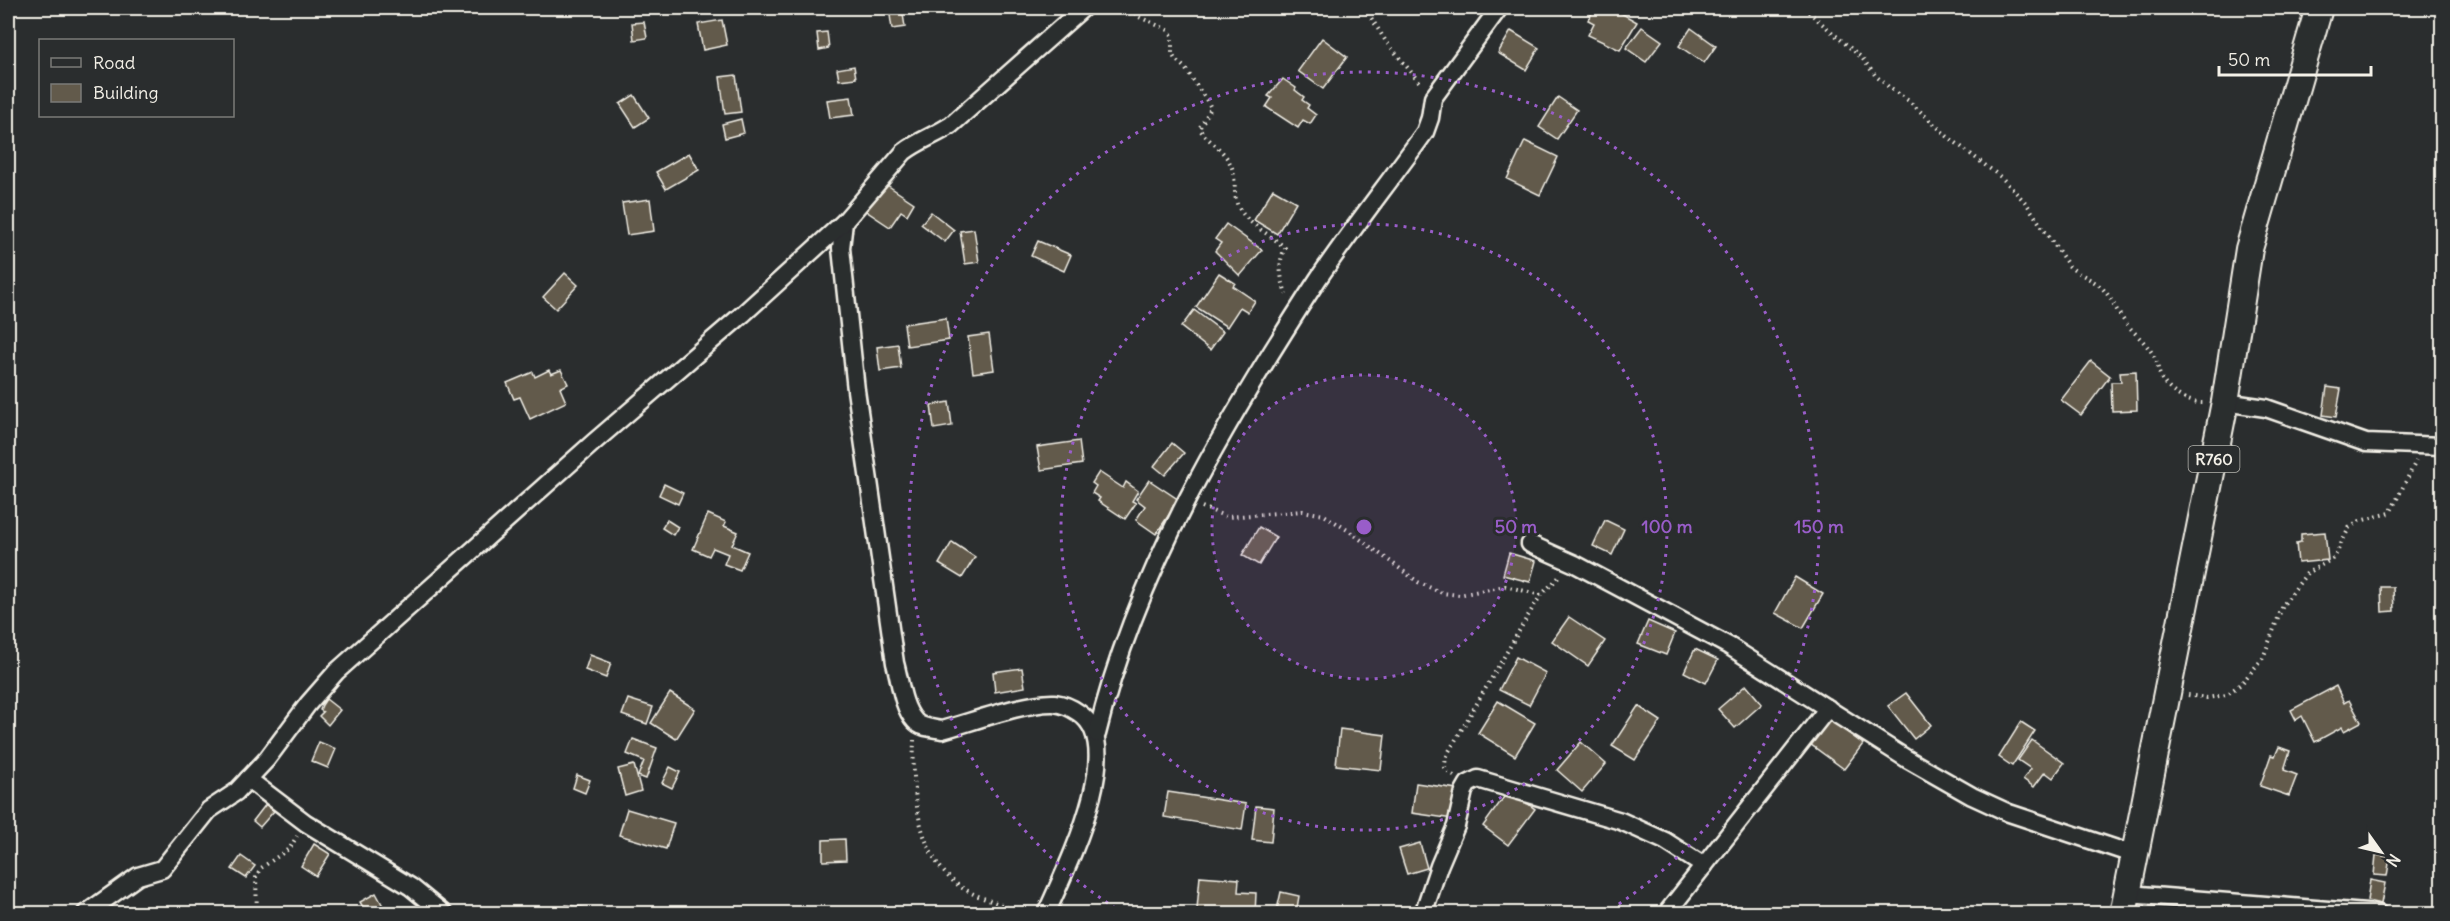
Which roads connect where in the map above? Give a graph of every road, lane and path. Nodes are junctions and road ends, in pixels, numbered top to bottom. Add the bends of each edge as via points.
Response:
1 (1083, 8) edge
2 (1132, 8) edge
3 (1365, 8) edge
4 (1499, 8) edge
5 (1804, 8) edge
6 (2314, 13) edge
7 (1433, 98) junction
8 (844, 222) junction
9 (1294, 319) junction
10 (2225, 402) junction
11 (2442, 446) edge
12 (2423, 447) junction
13 (1187, 501) junction
14 (1530, 544) dead end
15 (1575, 564) junction
16 (1541, 595) junction
17 (2168, 692) junction
18 (1828, 708) junction
19 (915, 722) junction
20 (1097, 734) junction
21 (248, 779) junction
22 (1468, 784) junction
23 (306, 823) junction
24 (2135, 855) junction
25 (1704, 866) junction
26 (2126, 904) edge
27 (85, 914) edge
28 (257, 914) edge
29 (444, 914) edge
30 (1021, 914) edge
31 (1046, 914) edge
32 (1423, 914) edge
33 (1666, 914) edge
34 (2379, 914) edge

1 - 8 street via 951,125 904,152
2 - 9 path via 1137,16 1172,35 1172,54 1209,104 1201,131 1219,147 1233,170 1238,207 1285,248 1279,261 1281,278
3 - 7 path via 1385,40
4 - 7 street
5 - 10 path via 1863,58 1875,75 1990,167 2026,203 2068,265 2103,289 2145,343 2156,358 2165,384 2196,404
6 - 10 main road, R760 via 2249,249
7 - 9 street via 1425,132 1319,278
8 - 19 street via 841,248 878,549 895,663
8 - 21 street via 336,672
9 - 13 street via 1226,428
10 - 12 street via 2266,408 2366,443
10 - 17 main road, R760
11 - 12 street
12 - 17 path via 2390,513 2349,528 2334,558 2307,573 2295,586 2283,605 2263,658 2241,684 2226,695 2207,698
13 - 16 path via 1227,517 1303,511 1324,515 1418,582 1442,593 1459,595 1505,586
13 - 20 street via 1135,612
14 - 15 street
15 - 16 path
15 - 18 street via 1729,646
16 - 22 path via 1448,753 1446,771
17 - 24 main road, R760
18 - 24 street via 1972,796 2009,813
18 - 25 street
19 - 20 street via 942,730 1033,705 1055,703 1087,718
19 - 30 path via 916,804 936,861 950,880 967,891
20 - 31 street via 1093,792 1081,834
21 - 23 street
21 - 27 street via 209,810 162,869 138,876
22 - 25 street via 1478,779 1621,822 1665,841
22 - 32 street
23 - 28 path via 290,848 256,876
23 - 29 street via 411,887
24 - 26 main road, R760
25 - 33 street
26 - 34 street

